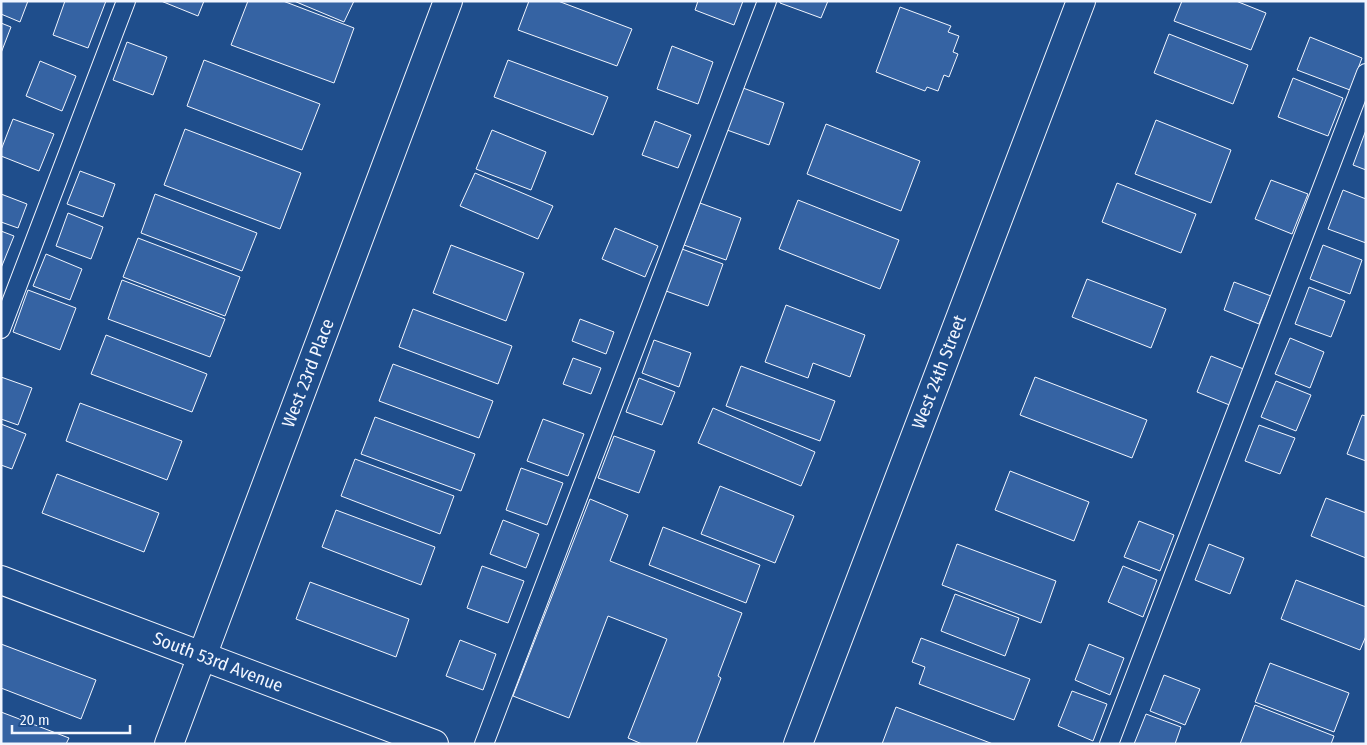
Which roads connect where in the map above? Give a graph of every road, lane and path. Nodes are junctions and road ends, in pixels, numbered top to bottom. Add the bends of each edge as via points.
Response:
1 (126, 1) edge
2 (448, 1) edge
3 (767, 1) edge
4 (1081, 1) edge
5 (1366, 73) edge
6 (1, 329) edge
7 (1, 580) edge
8 (202, 656) junction
9 (169, 744) edge
10 (434, 744) edge
11 (484, 744) edge
12 (798, 744) edge
13 (1109, 744) edge

1 - 6 lane
2 - 8 street, West 23rd Place
3 - 11 lane
4 - 12 street, West 24th Street
5 - 13 lane
7 - 8 street, South 53rd Avenue
8 - 9 street, West 23rd Place
8 - 10 street, South 53rd Avenue

